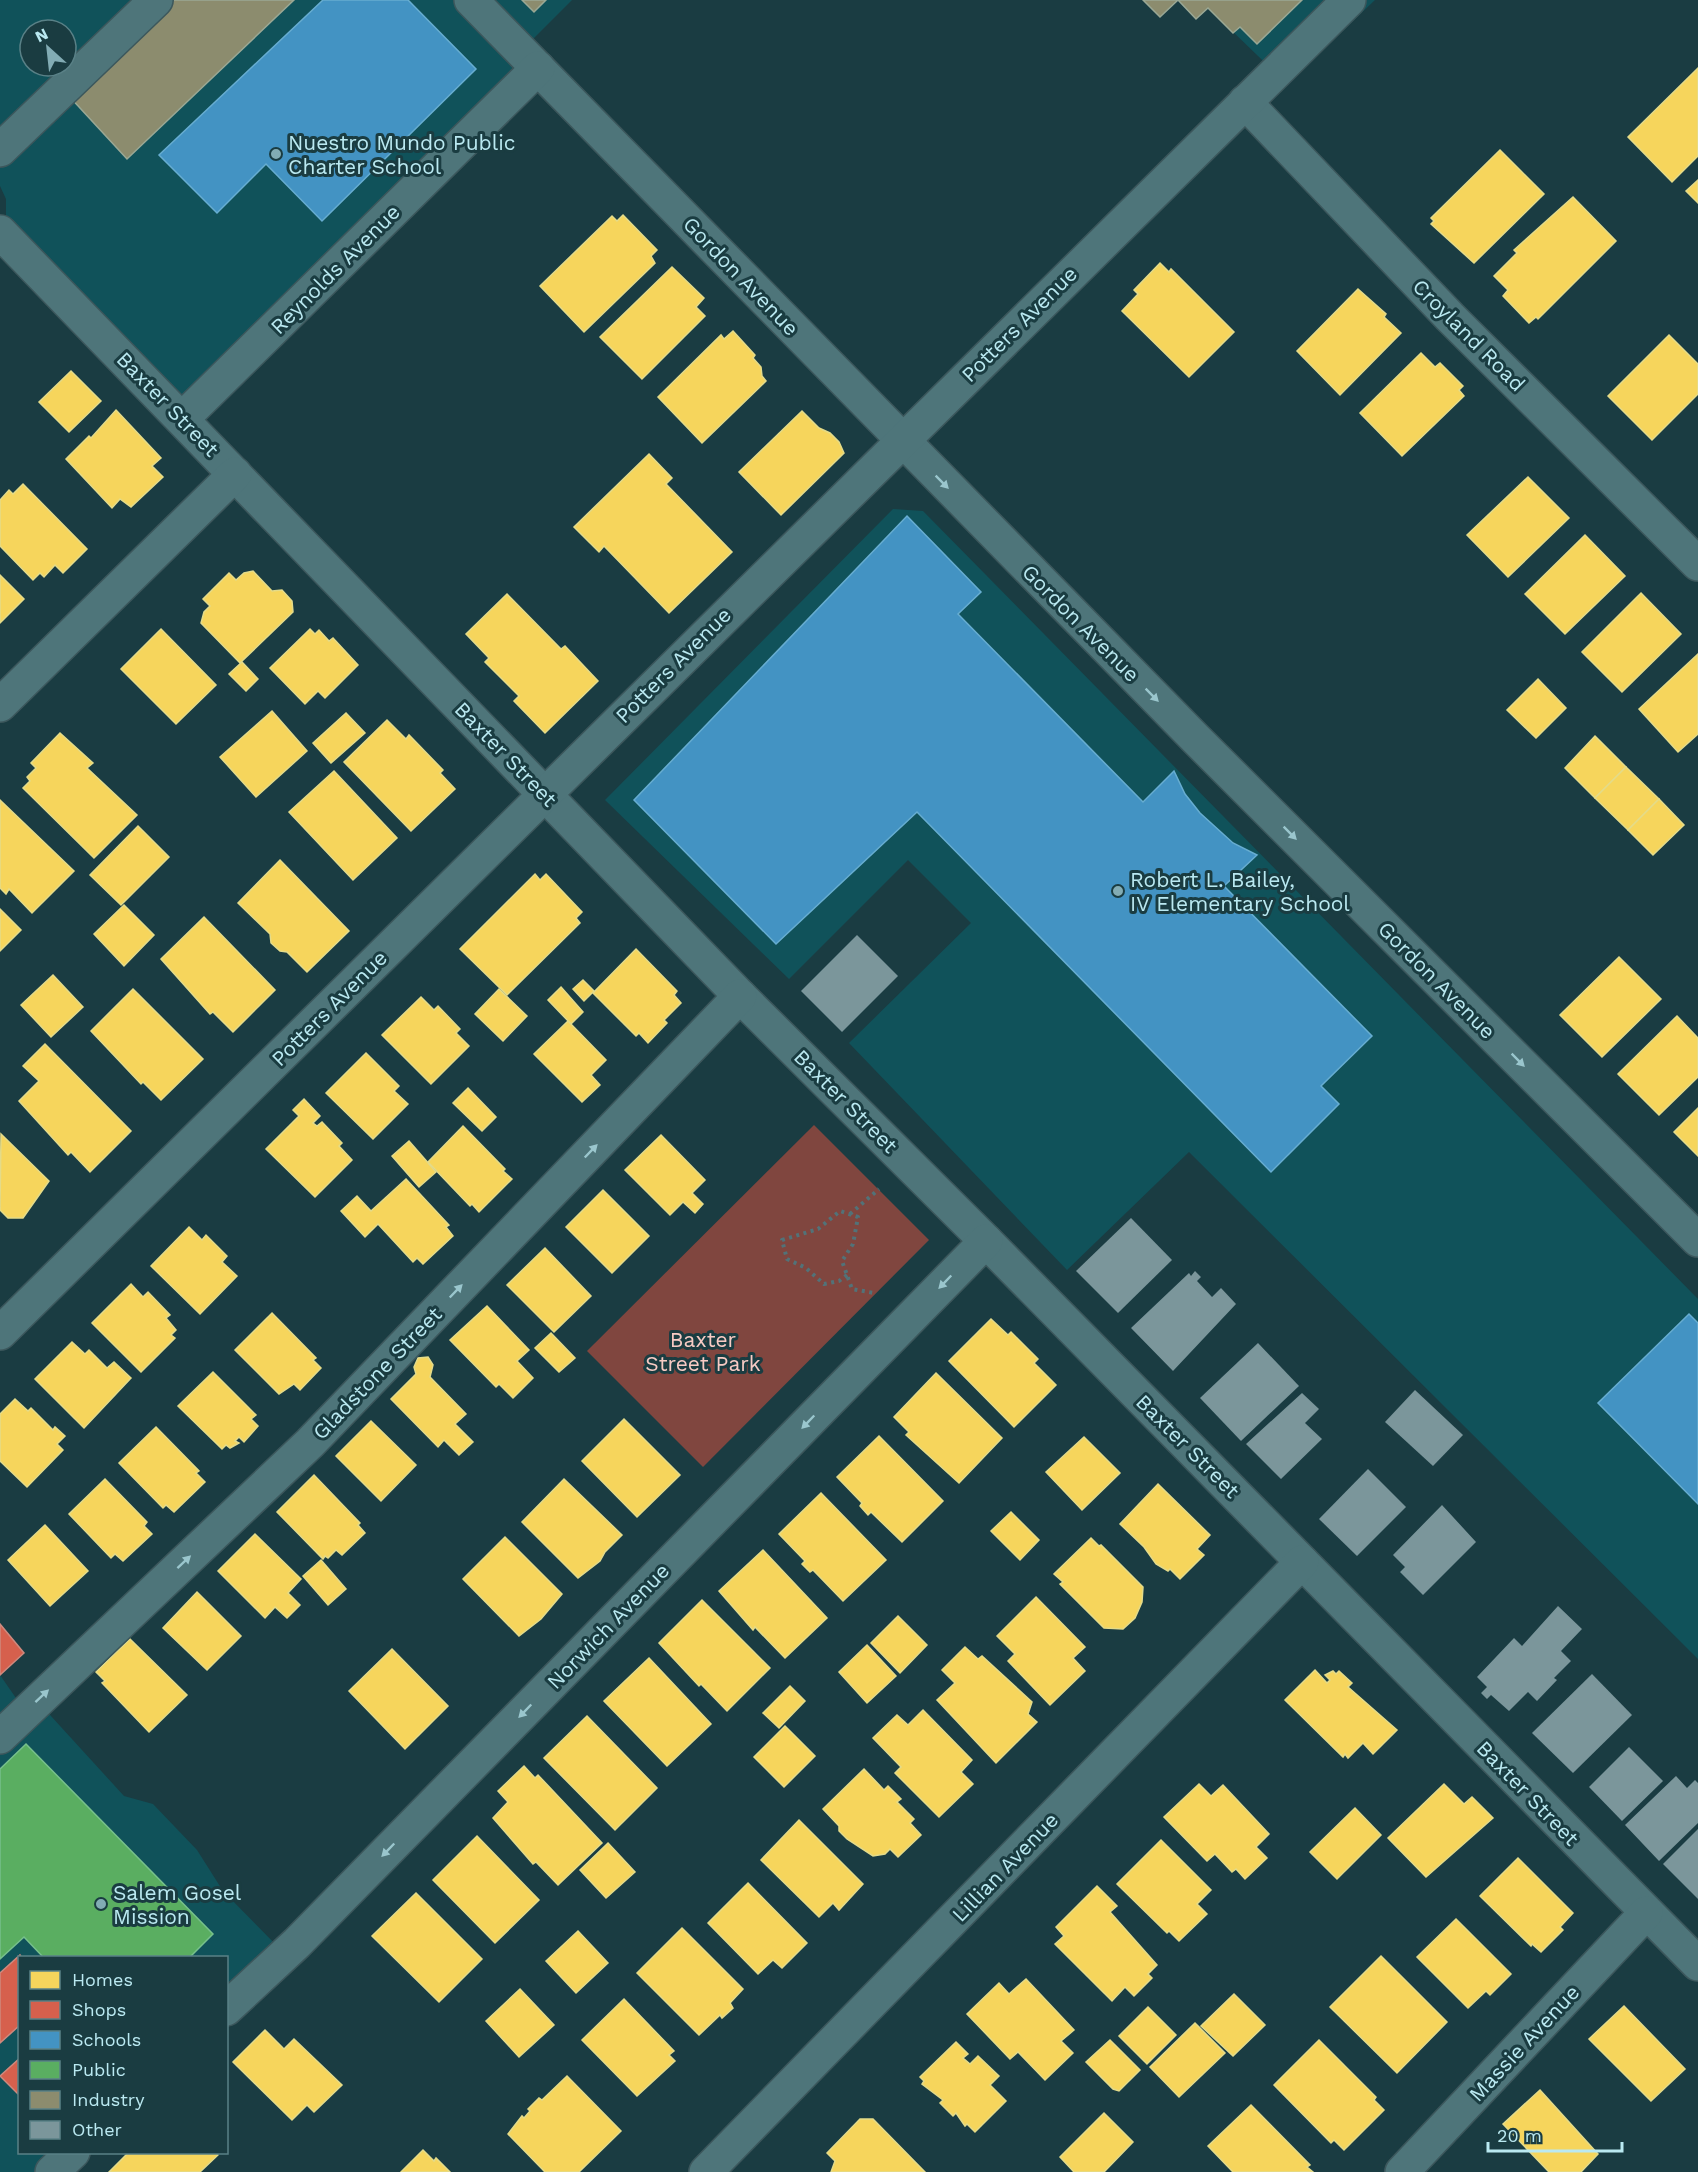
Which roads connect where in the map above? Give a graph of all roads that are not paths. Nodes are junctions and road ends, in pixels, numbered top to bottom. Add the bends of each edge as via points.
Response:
1 (156, 0) edge
2 (471, 0) edge
3 (1349, 0) edge
4 (537, 68) junction
5 (1245, 102) junction
6 (0, 150) edge
7 (0, 232) edge
8 (183, 418) junction
9 (901, 440) junction
10 (235, 474) junction
11 (1698, 564) edge
12 (0, 705) edge
13 (544, 793) junction
14 (740, 996) junction
15 (1698, 1240) edge
16 (986, 1241) junction
17 (0, 1333) edge
18 (1302, 1562) junction
19 (0, 1737) edge
20 (1646, 1913) junction
21 (1698, 1964) edge
22 (228, 2007) edge
23 (71, 2154) edge
24 (52, 2172) edge
25 (706, 2172) edge
26 (1402, 2172) edge

1 - 6 street
2 - 4 street, Gordon Avenue
3 - 5 street, Potters Avenue
4 - 8 street, Reynolds Avenue
4 - 9 street, Gordon Avenue
5 - 9 street, Potters Avenue
5 - 11 street, Croyland Road via 1450,317
7 - 8 street, Baxter Street
8 - 10 street, Baxter Street
9 - 13 street, Potters Avenue
9 -> 15 street, Gordon Avenue
10 - 12 street
10 - 13 street, Baxter Street
13 - 14 street, Baxter Street
13 - 17 street, Potters Avenue
14 - 16 street, Baxter Street
19 -> 14 street, Gladstone Street via 310,1443
16 - 18 street, Baxter Street
16 -> 22 street, Norwich Avenue via 305,1935
18 - 20 street, Baxter Street
18 - 25 street, Lillian Avenue
20 - 21 street, Baxter Street
20 - 26 street, Massie Avenue
23 - 24 street

